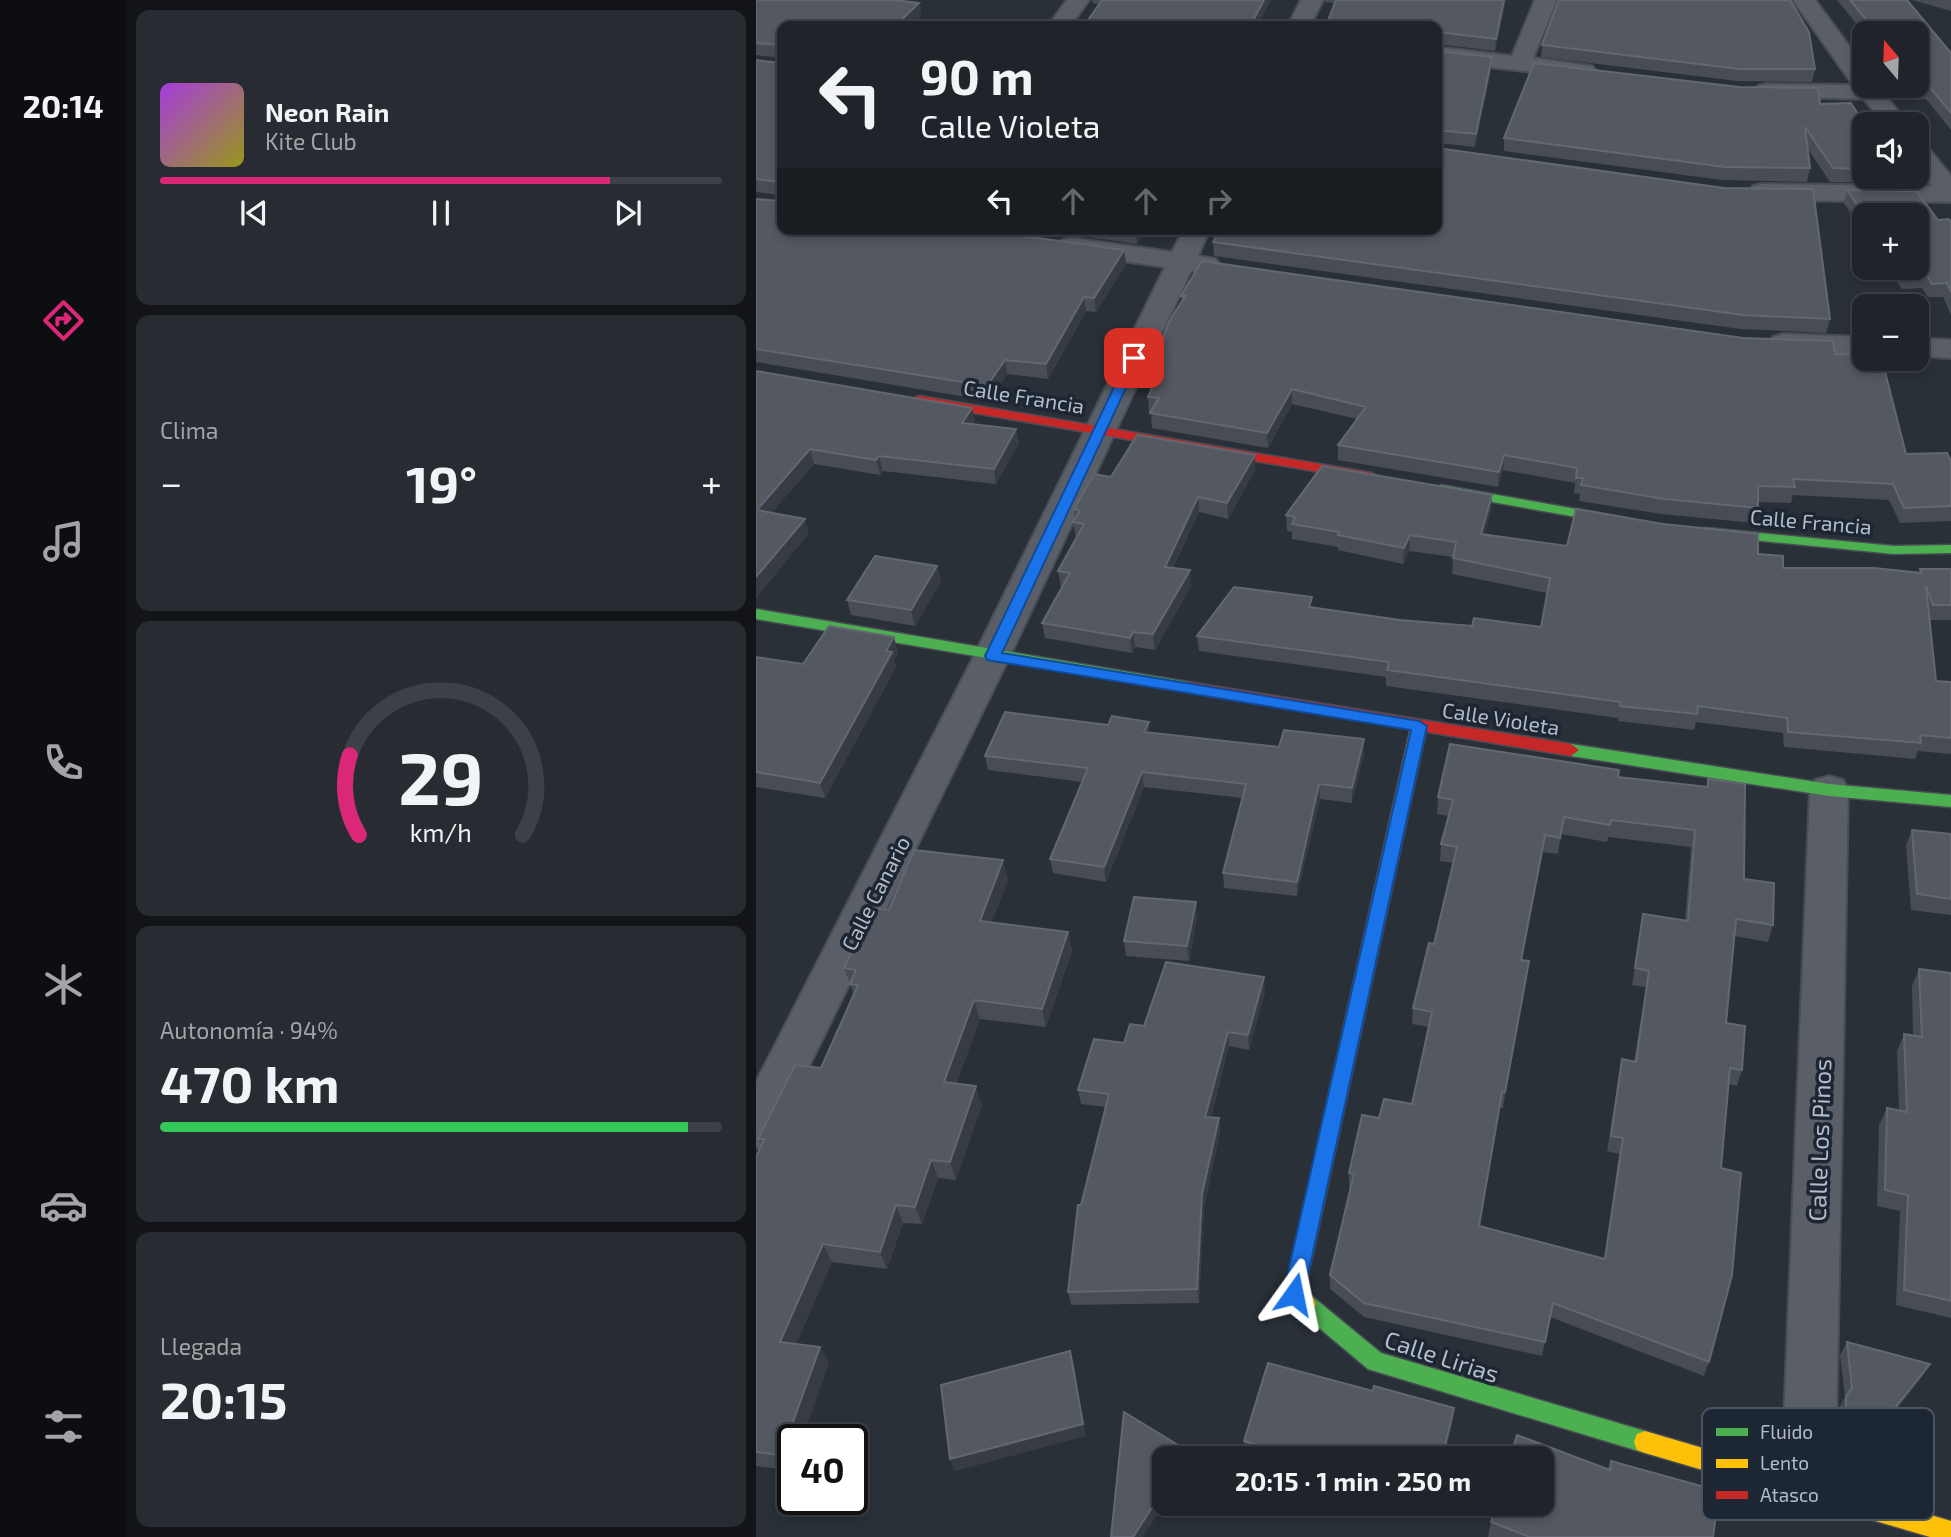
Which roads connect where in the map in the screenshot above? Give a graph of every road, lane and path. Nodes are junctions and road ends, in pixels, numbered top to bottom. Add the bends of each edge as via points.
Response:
1 (1078, 0) edge
2 (1312, 0) edge
3 (1546, 0) edge
4 (1804, 0) edge
5 (1063, 21) edge
6 (1302, 21) edge
7 (1442, 55) edge
8 (1520, 63) junction
9 (1852, 66) edge
10 (1601, 73) edge
11 (1852, 87) edge
12 (1737, 91) edge
13 (1876, 98) edge
14 (1887, 112) edge
15 (1929, 165) edge
16 (1736, 191) edge
17 (1951, 193) edge
18 (1194, 235) edge
19 (1046, 243) edge
20 (1182, 261) junction
21 (1236, 269) edge
22 (1754, 342) edge
23 (1852, 346) edge
24 (1929, 348) edge
25 (1951, 349) edge
26 (907, 398) edge
27 (1099, 430) junction
28 (1387, 480) edge
29 (1427, 487) edge
30 (1647, 525) edge
31 (1688, 530) edge
32 (1951, 549) edge
33 (756, 614) edge
34 (992, 656) junction
35 (1419, 726) junction
36 (1829, 790) junction
37 (1951, 801) edge
38 (756, 1128) edge
39 (1810, 1408) edge
40 (1702, 1459) edge
41 (1909, 1520) edge
42 (1951, 1532) edge

1 - 5 street
2 - 6 street
3 - 8 street
4 - 9 street
7 - 8 street
8 - 10 street
11 - 12 street
13 - 14 street
15 - 17 street
16 - 17 street
18 - 20 street, Calle Canario
19 - 20 street
20 - 21 street
20 - 27 street, Calle Canario
22 - 23 street
24 - 25 street
26 - 27 street, Calle Francia
27 - 28 street, Calle Francia
27 - 34 street, Calle Canario
29 - 30 street
31 - 32 street, Calle Francia via 1894,550
33 - 34 street, Calle Violeta
34 - 35 street, Calle Violeta
34 - 38 street, Calle Canario
35 - 36 street, Calle Violeta
35 - 40 street, Calle Lirias via 1294,1294 1375,1362
36 - 37 street, Calle Violeta
36 - 39 street, Calle Los Pinos
41 - 42 street, Calle Lirias

